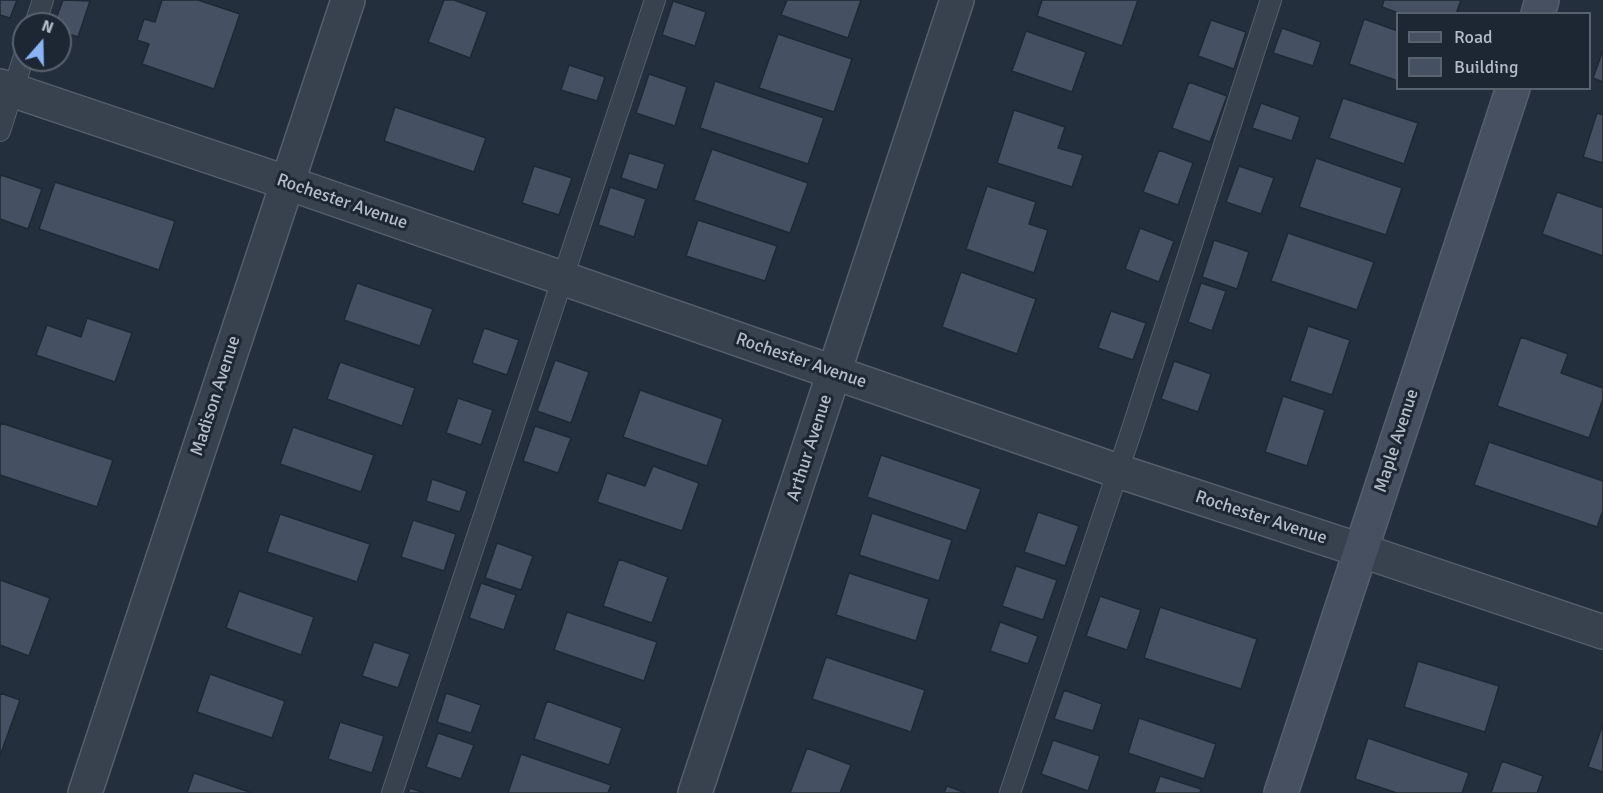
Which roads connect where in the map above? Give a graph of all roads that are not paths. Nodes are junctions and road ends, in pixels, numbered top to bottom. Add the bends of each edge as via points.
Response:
1 (348, 0) edge
2 (655, 0) edge
3 (957, 0) edge
4 (1271, 0) edge
5 (15, 72) edge
6 (6, 88) edge
7 (1512, 90) edge
8 (0, 131) edge
9 (288, 183) junction
10 (562, 278) junction
11 (835, 373) junction
12 (1118, 471) junction
13 (1360, 550) junction
14 (1603, 632) edge
15 (85, 793) edge
16 (392, 793) edge
17 (695, 793) edge
18 (1010, 793) edge
19 (1281, 793) edge

1 - 9 street, Madison Avenue
2 - 10 lane
3 - 11 street, Arthur Avenue
4 - 12 lane
5 - 6 lane
6 - 8 lane
6 - 9 street, Rochester Avenue
7 - 13 street, Maple Avenue
9 - 10 street, Rochester Avenue
9 - 15 street, Madison Avenue
10 - 11 street, Rochester Avenue
10 - 16 lane
11 - 12 street, Rochester Avenue
11 - 17 street, Arthur Avenue
12 - 13 street, Rochester Avenue
12 - 18 lane
13 - 14 street, Rochester Avenue
13 - 19 street, Maple Avenue

